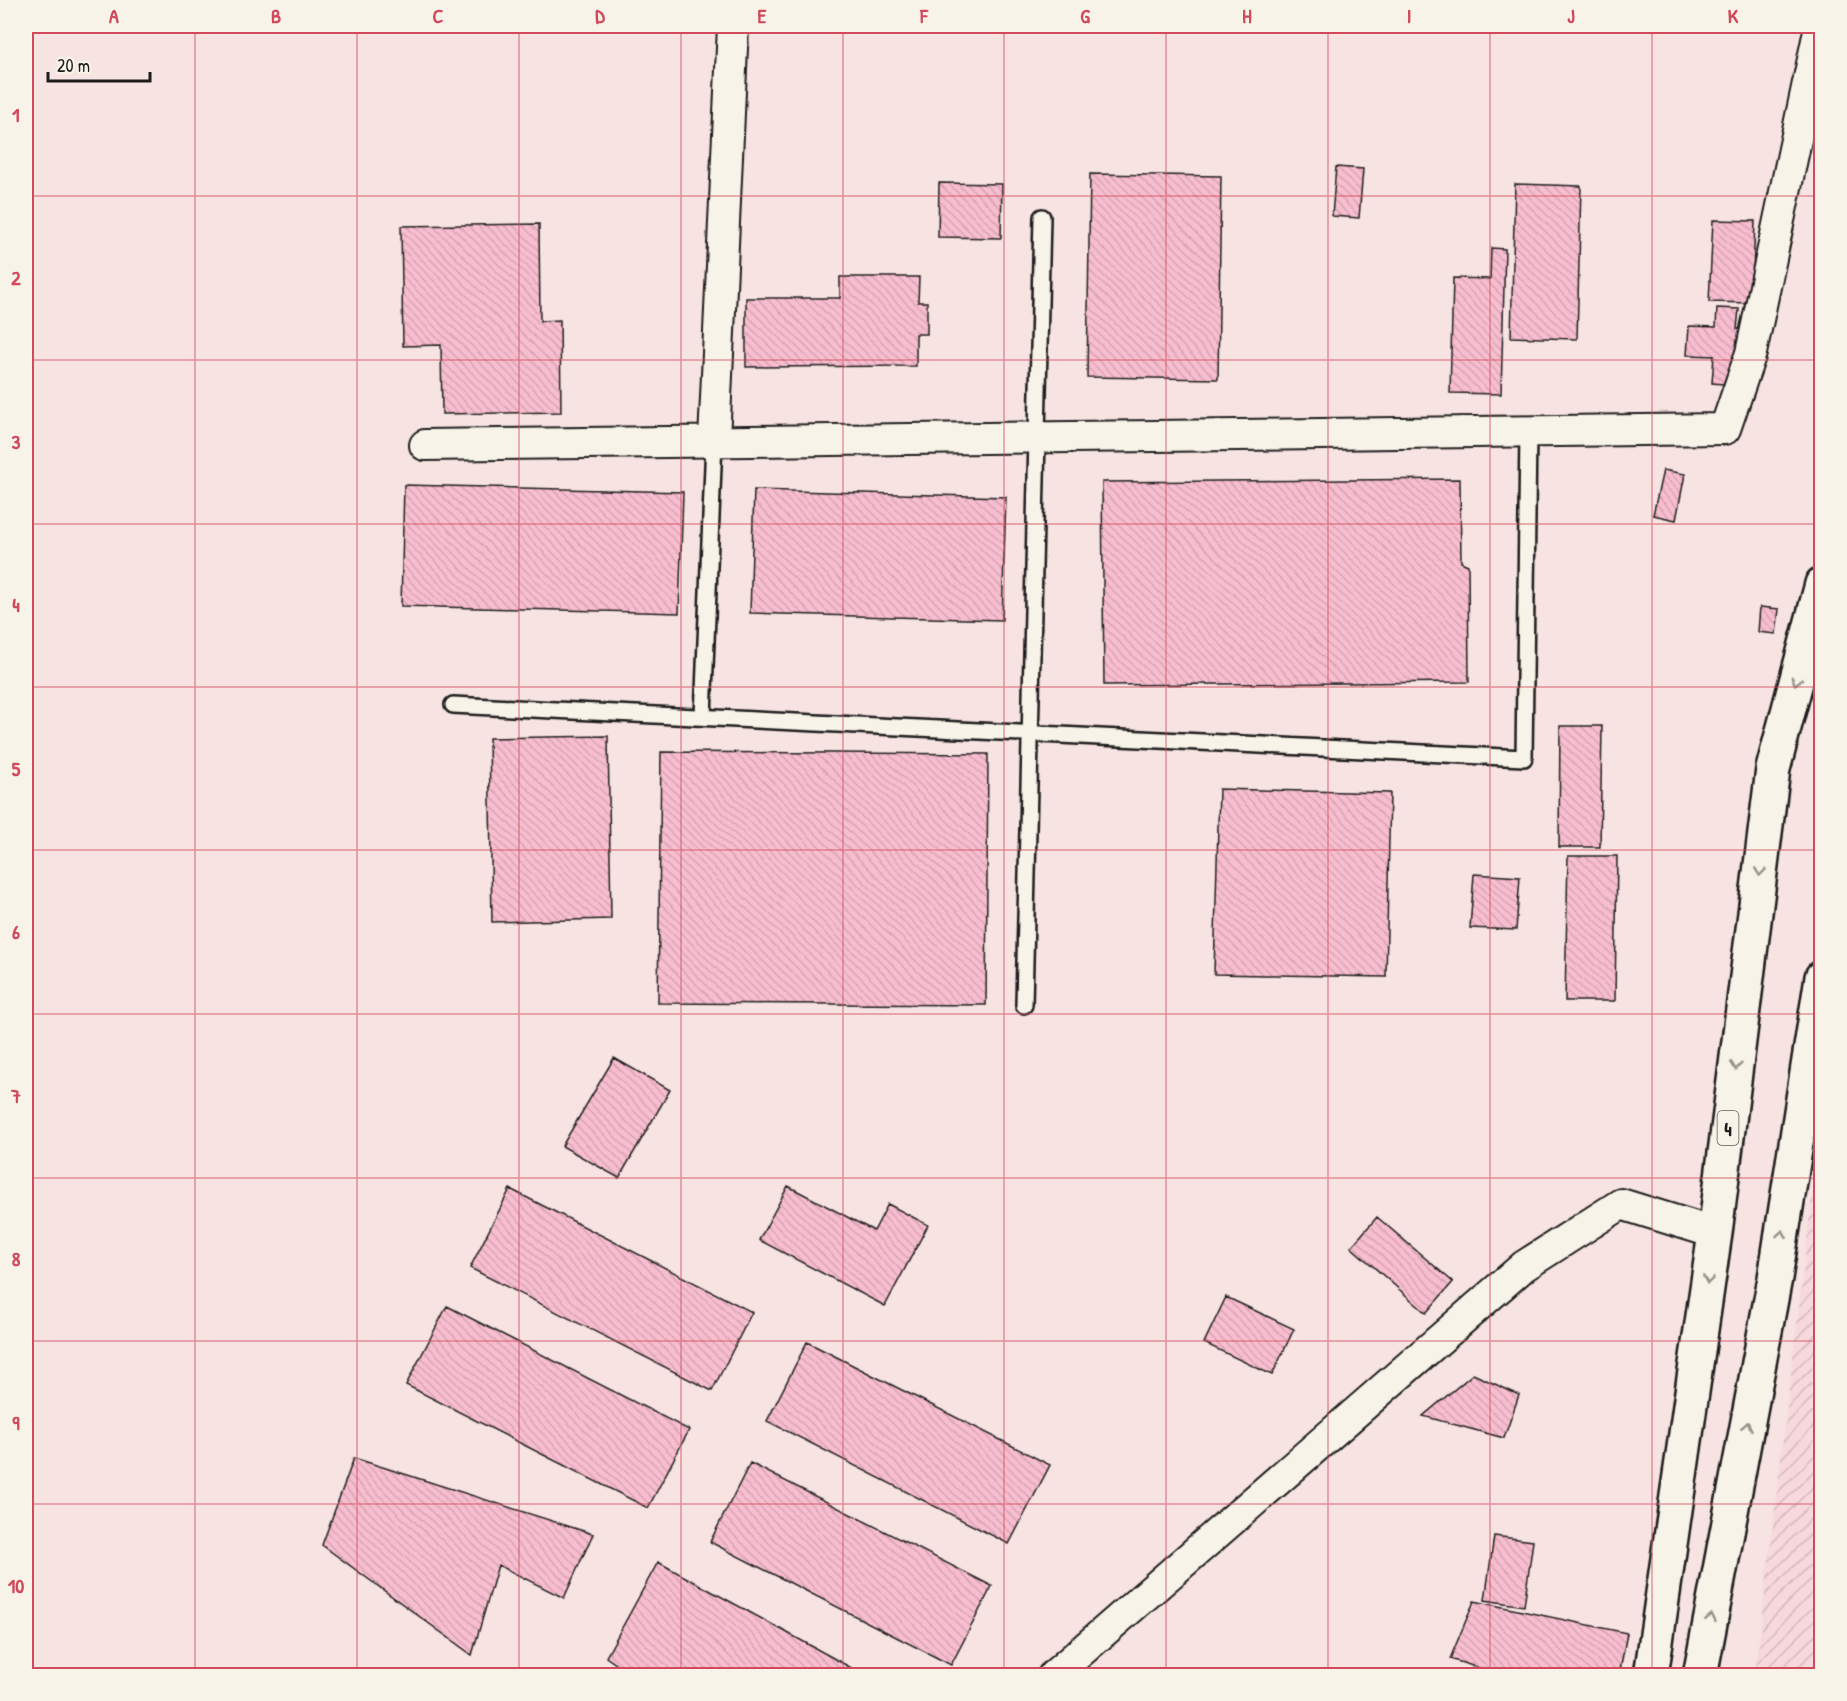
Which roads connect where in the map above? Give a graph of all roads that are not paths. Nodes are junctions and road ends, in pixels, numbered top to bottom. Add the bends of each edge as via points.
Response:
1 (733, 26) edge
2 (1820, 26) edge
3 (1042, 217) dead end
4 (1528, 432) junction
5 (1037, 438) junction
6 (714, 441) junction
7 (425, 445) dead end
8 (1821, 584) edge
9 (453, 705) dead end
10 (703, 717) junction
11 (1030, 734) junction
12 (1821, 977) edge
13 (1024, 1005) dead end
14 (1715, 1233) junction
15 (1053, 1676) edge
16 (1651, 1676) edge
17 (1700, 1676) edge

1 - 6 street
2 - 4 street via 1751,353 1725,429
3 - 5 lane
4 - 5 street
4 - 11 lane via 1524,758
5 - 6 street
5 - 11 lane
6 - 7 street
6 - 10 lane
8 -> 14 main road, 4 via 1773,770
9 - 10 lane
10 - 11 lane
11 - 13 lane
17 -> 12 main road via 1775,1278
14 - 15 street via 1621,1204 1524,1266
14 -> 16 main road, 4

